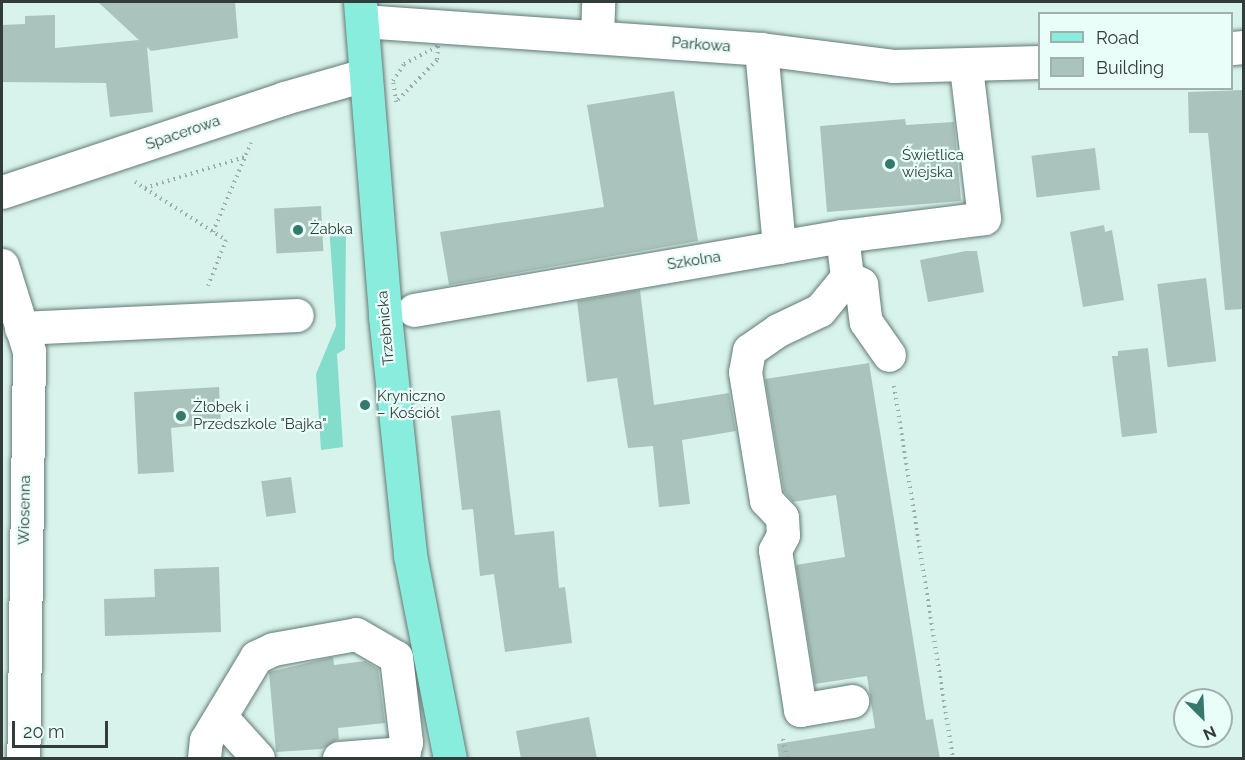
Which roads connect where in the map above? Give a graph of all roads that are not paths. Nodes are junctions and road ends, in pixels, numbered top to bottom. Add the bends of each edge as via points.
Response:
1 (598, 2) edge
2 (361, 11) edge
3 (413, 12) edge
4 (597, 37) junction
5 (760, 49) junction
6 (1038, 62) edge
7 (966, 66) junction
8 (365, 75) junction
9 (2, 192) edge
10 (843, 236) junction
11 (778, 247) junction
12 (2, 265) edge
13 (848, 277) junction
14 (414, 310) dead end
15 (297, 315) dead end
16 (21, 328) junction
17 (889, 355) road end
18 (852, 701) dead end
19 (221, 717) junction
20 (16, 737) edge
21 (403, 756) edge
22 (204, 759) edge
23 (258, 759) edge
24 (339, 759) edge
25 (450, 759) edge

1 - 4 street
2 - 3 street, Parkowa
2 - 8 main road, Trzebnicka
3 - 4 street, Parkowa
4 - 5 street, Parkowa
5 - 7 street, Parkowa via 893,66
5 - 11 street
6 - 7 street, Parkowa
7 - 10 street, Szkolna via 984,218
8 - 9 street, Spacerowa
8 - 25 main road, Trzebnicka via 410,555
10 - 11 street, Szkolna
10 - 13 street
11 - 14 street, Szkolna
12 - 16 street, Wiosenna
13 - 17 street via 861,284 866,322
13 - 18 street via 820,310 778,330 749,350 745,372 766,500 782,517 783,535 775,550 800,710
15 - 16 street
16 - 20 street, Wiosenna via 29,351
19 - 21 street via 256,657 273,649 356,634 376,642 396,657 406,742
19 - 22 street via 206,740
19 - 23 street
21 - 24 street

